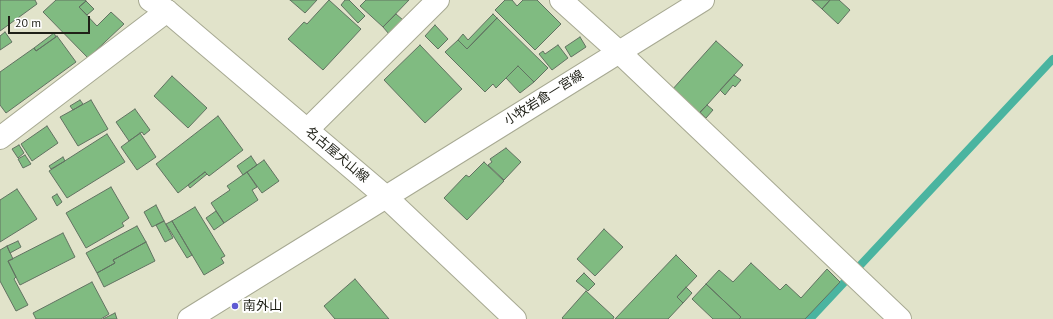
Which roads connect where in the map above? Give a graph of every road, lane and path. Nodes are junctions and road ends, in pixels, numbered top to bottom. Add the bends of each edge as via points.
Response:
1 (438, 0) edge
2 (561, 0) edge
3 (703, 0) edge
4 (158, 6) edge
5 (619, 52) junction
6 (307, 130) junction
7 (0, 138) edge
8 (386, 197) junction
9 (189, 319) edge
10 (516, 319) edge
11 (900, 319) edge

1 - 6 street
2 - 5 street
3 - 5 street, 小牧岩倉一宮線
4 - 6 street, 名古屋犬山線
4 - 7 street
5 - 8 street, 小牧岩倉一宮線
5 - 11 street
6 - 8 street, 名古屋犬山線
8 - 9 street, 小牧岩倉一宮線
8 - 10 street, 名古屋犬山線

